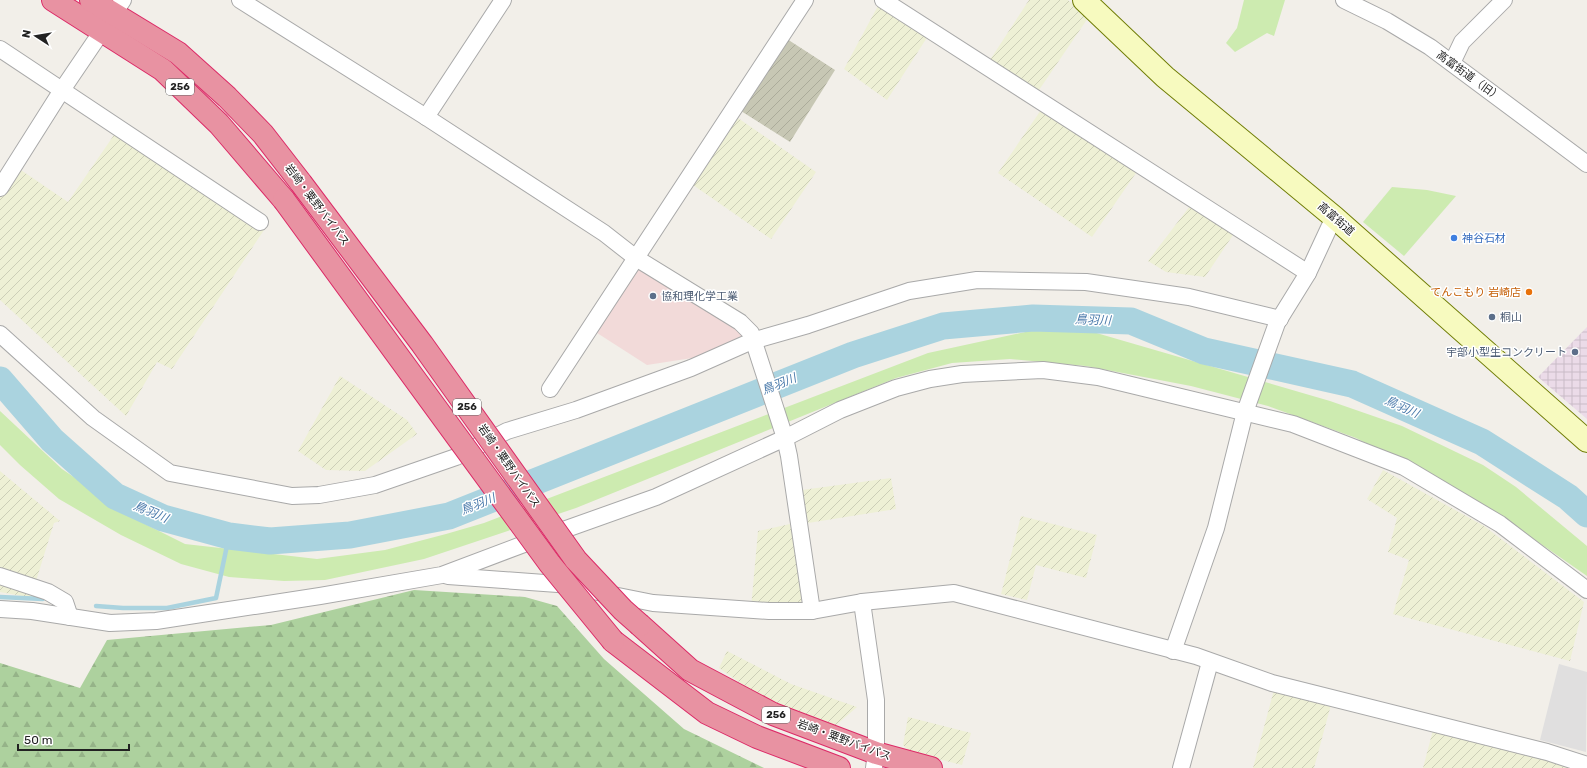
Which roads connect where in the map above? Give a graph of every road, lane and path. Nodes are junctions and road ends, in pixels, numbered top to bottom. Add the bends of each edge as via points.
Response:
1 (53, 0) edge
2 (91, 0) edge
3 (240, 0) edge
4 (503, 0) edge
5 (805, 0) edge
6 (883, 0) edge
7 (1084, 0) edge
8 (1344, 0) edge
9 (1500, 1) edge
10 (113, 15) edge
11 (0, 49) edge
12 (1452, 63) junction
13 (62, 90) junction
14 (426, 117) junction
15 (1587, 164) edge
16 (0, 188) edge
17 (1334, 217) junction
18 (260, 222) dead end
19 (636, 258) junction
20 (1308, 273) junction
21 (1278, 321) junction
22 (0, 334) edge
23 (753, 344) junction
24 (550, 389) dead end
25 (1245, 409) junction
26 (784, 435) junction
27 (1587, 441) edge
28 (442, 575) junction
29 (0, 576) edge
30 (1587, 590) edge
31 (862, 602) junction
32 (0, 610) edge
33 (812, 611) junction
34 (70, 617) junction
35 (1173, 651) junction
36 (1210, 662) junction
37 (875, 760) edge
38 (1587, 765) edge
39 (839, 768) edge
40 (931, 768) edge
41 (1181, 768) edge

1 - 10 highway, 岩崎・粟野バイパス / 256
2 - 10 highway, 岩崎・粟野バイパス / 256
3 - 14 street
4 - 14 street
5 - 19 street
6 - 20 street
7 - 17 street, 高富街道 via 1165,77
8 - 12 street, 高富街道（旧） via 1387,21
9 - 12 street via 1462,42
10 - 13 street
10 - 37 highway, 岩崎・粟野バイパス / 256, bridge via 178,53 263,134 422,344 576,560 623,610 690,670 774,714
10 - 39 highway, 岩崎・粟野バイパス / 256, bridge via 163,70 219,124 284,200 550,564 613,641 707,713 757,738
11 - 13 street
12 - 15 street, 高富街道（旧）
13 - 16 street
13 - 18 street
14 - 19 street via 604,233
17 - 20 street
17 - 27 street, 高富街道
19 - 23 street via 740,322 750,333
19 - 24 street
20 - 21 street
21 - 23 street via 1189,297 1086,282 977,280 908,291
21 - 25 street
22 - 23 street via 93,418 170,473 292,496 319,495 375,485 456,457 507,431 576,410
23 - 26 street
25 - 26 street via 1098,377 1043,370 962,374 896,388
25 - 30 street via 1293,424 1404,467 1500,524
25 - 35 street via 1216,528
26 - 28 street via 656,497
26 - 33 street
28 - 33 street via 558,584 653,603 769,611
28 - 34 street via 156,621 110,622
29 - 34 street via 48,592 65,602
31 - 33 street
31 - 35 street via 954,593
31 - 37 street via 876,700
32 - 34 street via 32,611
35 - 36 street
36 - 38 street via 1272,683 1547,752
36 - 41 street
37 - 40 highway, 岩崎・粟野バイパス / 256

